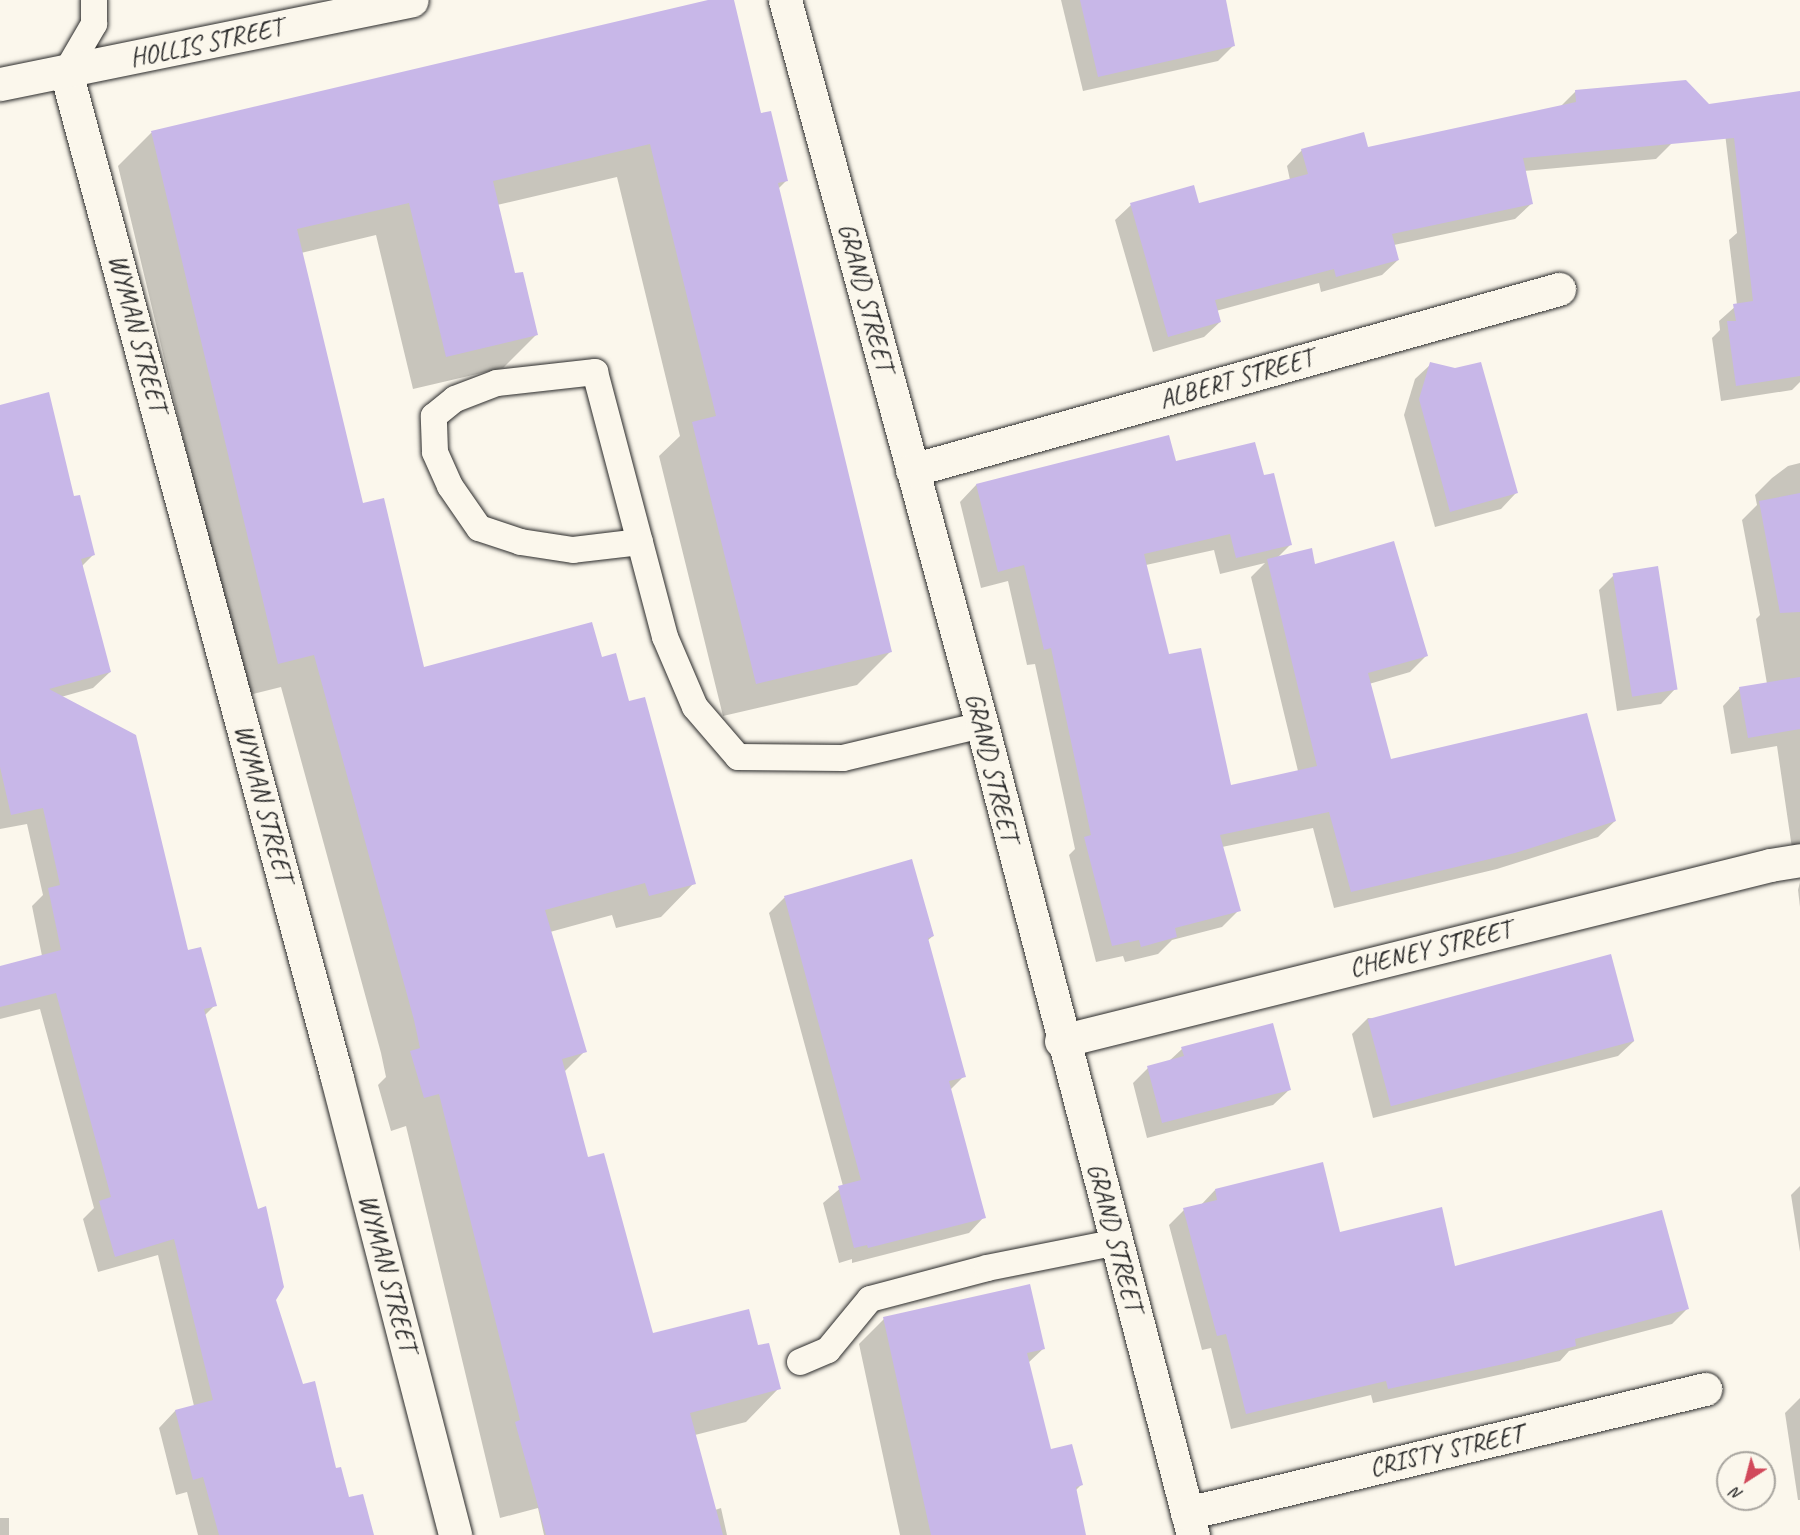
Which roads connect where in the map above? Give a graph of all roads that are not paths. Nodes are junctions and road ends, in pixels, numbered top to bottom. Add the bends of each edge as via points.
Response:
1 (94, 0) edge
2 (412, 0) edge
3 (785, 0) edge
4 (66, 72) junction
5 (0, 84) edge
6 (1559, 289) dead end
7 (912, 470) junction
8 (640, 542) junction
9 (982, 725) junction
10 (1800, 860) edge
11 (1061, 1041) junction
12 (1117, 1242) junction
13 (800, 1362) dead end
14 (1705, 1389) dead end
15 (1190, 1524) edge
16 (455, 1535) edge

1 - 4 lane via 94,24
2 - 4 street, HOLLIS STREET
3 - 7 street, GRAND STREET
4 - 5 street, HOLLIS STREET
4 - 16 street, WYMAN STREET via 334,1066
6 - 7 street, ALBERT STREET
7 - 9 street, GRAND STREET
8 - 8 lane via 595,372 497,383 455,399 434,417 435,452 450,486 479,528 521,542 573,550
8 - 9 lane via 665,637 695,707 738,757 843,758
9 - 11 street, GRAND STREET
10 - 11 street, CHENEY STREET
11 - 12 street, GRAND STREET
12 - 13 lane via 987,1268 870,1299 828,1350
12 - 15 street, GRAND STREET
14 - 15 street, CRISTY STREET

